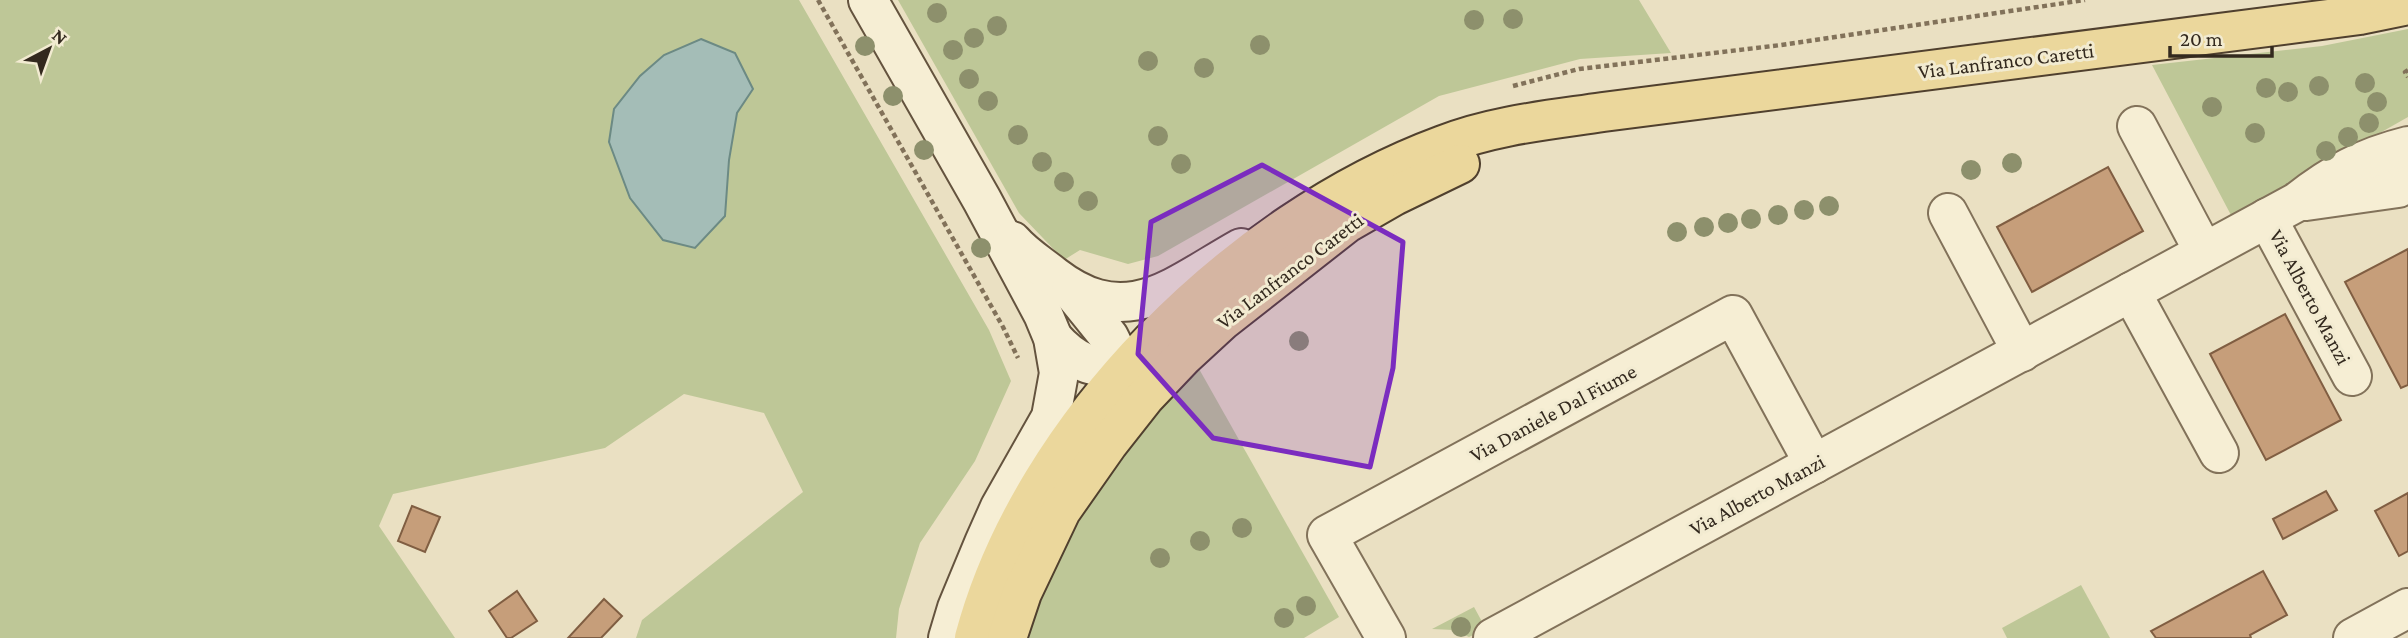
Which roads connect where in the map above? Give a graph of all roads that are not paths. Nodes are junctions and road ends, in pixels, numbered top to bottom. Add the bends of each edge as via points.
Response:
1 (868, 0) edge
2 (2408, 5) edge
3 (1603, 112) junction
4 (2137, 125) dead end
5 (2408, 146) edge
6 (2408, 176) edge
7 (982, 200) junction
8 (1313, 208) junction
9 (2282, 210) junction
10 (1948, 213) dead end
11 (2204, 252) junction
12 (1066, 285) junction
13 (2132, 292) junction
14 (1053, 338) junction
15 (2022, 352) junction
16 (2352, 376) dead end
17 (1137, 382) junction
18 (2219, 453) dead end
19 (1814, 464) junction
20 (2408, 608) edge
21 (948, 638) edge
22 (974, 638) edge
23 (1007, 638) edge
24 (1385, 638) edge
25 (1493, 638) edge
26 (2353, 638) edge

1 - 7 street
2 - 3 main road, Via Lanfranco Caretti via 2360,15
3 - 8 main road, Via Lanfranco Caretti via 1493,128 1443,144
3 - 17 main road, Via Lanfranco Caretti via 1440,172 1347,223
4 - 11 street
5 - 9 street, Via Alberto Manzi via 2372,155
6 - 9 street, Via Alberto Manzi via 2398,188
7 - 12 street via 1017,247
7 - 14 street
8 - 12 street via 1165,292 1140,301 1107,303
8 - 17 main road, Via Lanfranco Caretti via 1201,293 1148,345
9 - 11 street, Via Alberto Manzi
9 - 16 street, Via Alberto Manzi
10 - 15 street
11 - 13 street, Via Alberto Manzi
12 - 17 street via 1110,337
13 - 15 street, Via Alberto Manzi
13 - 18 street
14 - 17 street via 1079,361
14 - 21 street via 1059,373 1051,417 1000,507
15 - 19 street, Via Alberto Manzi
17 - 22 main road, Via Lanfranco Caretti via 1073,436 1035,492 993,578
17 - 23 main road, Via Lanfranco Caretti via 1108,444 1061,510 1022,593
19 - 24 street, Via Daniele Dal Fiume via 1733,315 1328,535
19 - 25 street, Via Alberto Manzi
20 - 26 street

